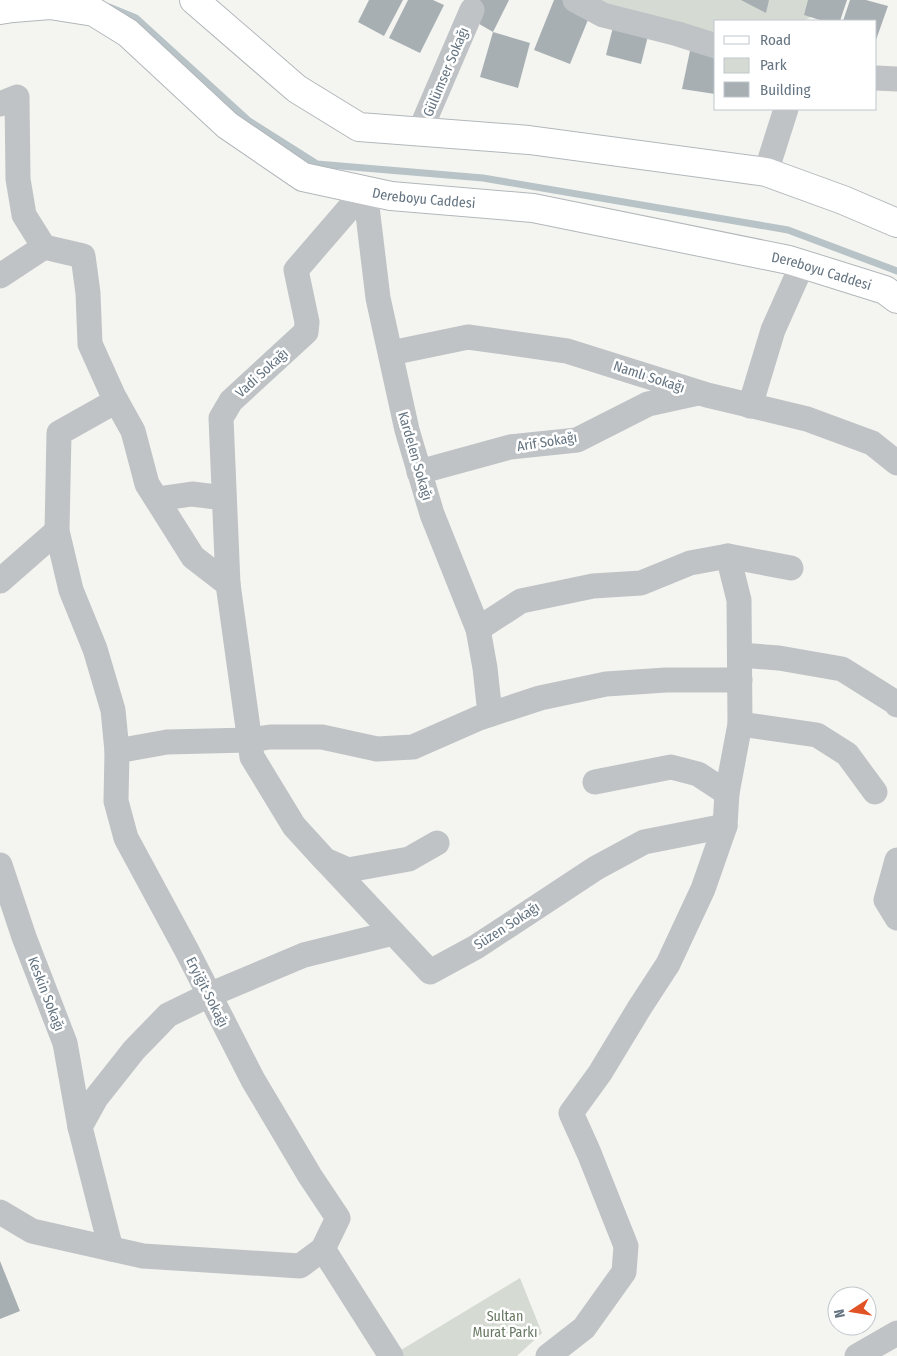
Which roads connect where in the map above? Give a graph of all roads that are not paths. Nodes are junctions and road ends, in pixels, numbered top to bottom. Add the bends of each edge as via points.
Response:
1 (194, 0) edge
2 (575, 0) edge
3 (0, 10) edge
4 (472, 10) dead end
5 (714, 45) edge
6 (877, 78) edge
7 (897, 79) edge
8 (0, 104) edge
9 (786, 110) edge
10 (419, 133) junction
11 (766, 172) junction
12 (365, 190) junction
13 (897, 223) edge
14 (44, 247) junction
15 (802, 264) junction
16 (0, 276) edge
17 (897, 299) edge
18 (391, 353) junction
19 (700, 393) junction
20 (116, 400) junction
21 (750, 406) junction
22 (897, 462) edge
23 (419, 472) junction
24 (224, 498) junction
25 (157, 499) junction
26 (56, 531) junction
27 (728, 556) junction
28 (791, 568) dead end
29 (0, 581) edge
30 (228, 584) junction
31 (478, 629) junction
32 (740, 655) junction
33 (740, 680) junction
34 (897, 705) edge
35 (490, 714) junction
36 (740, 724) junction
37 (249, 740) junction
38 (117, 751) junction
39 (595, 782) dead end
40 (875, 792) dead end
41 (727, 793) junction
42 (725, 826) junction
43 (436, 842) dead end
44 (325, 860) junction
45 (897, 860) edge
46 (0, 864) edge
47 (894, 906) edge
48 (393, 933) junction
49 (208, 995) junction
50 (80, 1127) junction
51 (0, 1212) edge
52 (111, 1249) junction
53 (324, 1249) junction
54 (897, 1333) edge
55 (391, 1356) edge
56 (548, 1356) edge
57 (857, 1356) edge

1 - 10 main road via 297,89 359,127
2 - 5 street via 603,15
3 - 12 main road, Dereboyu Caddesi via 50,5 94,12 128,33 227,125 303,177
4 - 10 street, Gülümser Sokağı
6 - 7 street
8 - 14 street via 17,97 18,179 24,215
9 - 11 street
10 - 11 main road via 529,140
11 - 13 main road
12 - 15 main road, Dereboyu Caddesi via 391,196 533,208
12 - 18 street, Kardelen Sokağı via 378,298
12 - 24 street, Vadi Sokağı via 296,270 307,322 306,332 231,401 221,418
14 - 16 street
14 - 20 street via 83,256 90,344
15 - 17 main road, Dereboyu Caddesi via 885,290
15 - 21 street via 773,330
18 - 19 street, Namlı Sokağı via 468,337 567,351
18 - 23 street, Kardelen Sokağı
19 - 21 street, Namlı Sokağı
19 - 23 street, Arif Sokağı via 648,404 577,440 510,448
20 - 25 street via 133,431 147,484
20 - 26 street, Eryiğit Sokağı via 59,433
21 - 22 street, Namlı Sokağı via 807,419 872,443
23 - 31 street, Kardelen Sokağı via 432,514
24 - 25 street via 192,494
24 - 30 street, Vadi Sokağı
25 - 30 street via 193,557
26 - 29 street
26 - 38 street, Eryiğit Sokağı via 71,590 95,649 113,710
27 - 28 street
27 - 31 street via 690,563 641,582 593,586 521,601
27 - 32 street via 739,600
30 - 37 street, Vadi Sokağı
31 - 35 street, Kardelen Sokağı
32 - 33 street
32 - 34 street via 842,669
33 - 35 street via 606,684 540,698
33 - 36 street
35 - 37 street via 413,747 377,749 322,737
36 - 40 street via 817,735 847,754
36 - 41 street
37 - 38 street via 167,742
37 - 44 street, Süzen Sokağı via 252,757 294,826
38 - 49 street, Eryiğit Sokağı via 116,801 126,838
39 - 41 street via 671,767 698,774
41 - 42 street
42 - 48 street, Süzen Sokağı via 644,842 596,868 476,947 430,972
42 - 56 street via 703,889 668,964 571,1113 626,1246 624,1272 584,1328
43 - 44 street via 410,859 386,864 348,870
44 - 48 street, Süzen Sokağı
45 - 47 street
46 - 50 street, Keskin Sokağı via 65,1043
48 - 49 street via 304,955
49 - 50 street via 168,1015 134,1050 96,1098
49 - 53 street, Eryiğit Sokağı via 253,1080 338,1218
50 - 52 street, Keskin Sokağı
51 - 52 street via 32,1231
52 - 53 street via 142,1256 300,1266
53 - 55 street
54 - 57 street

